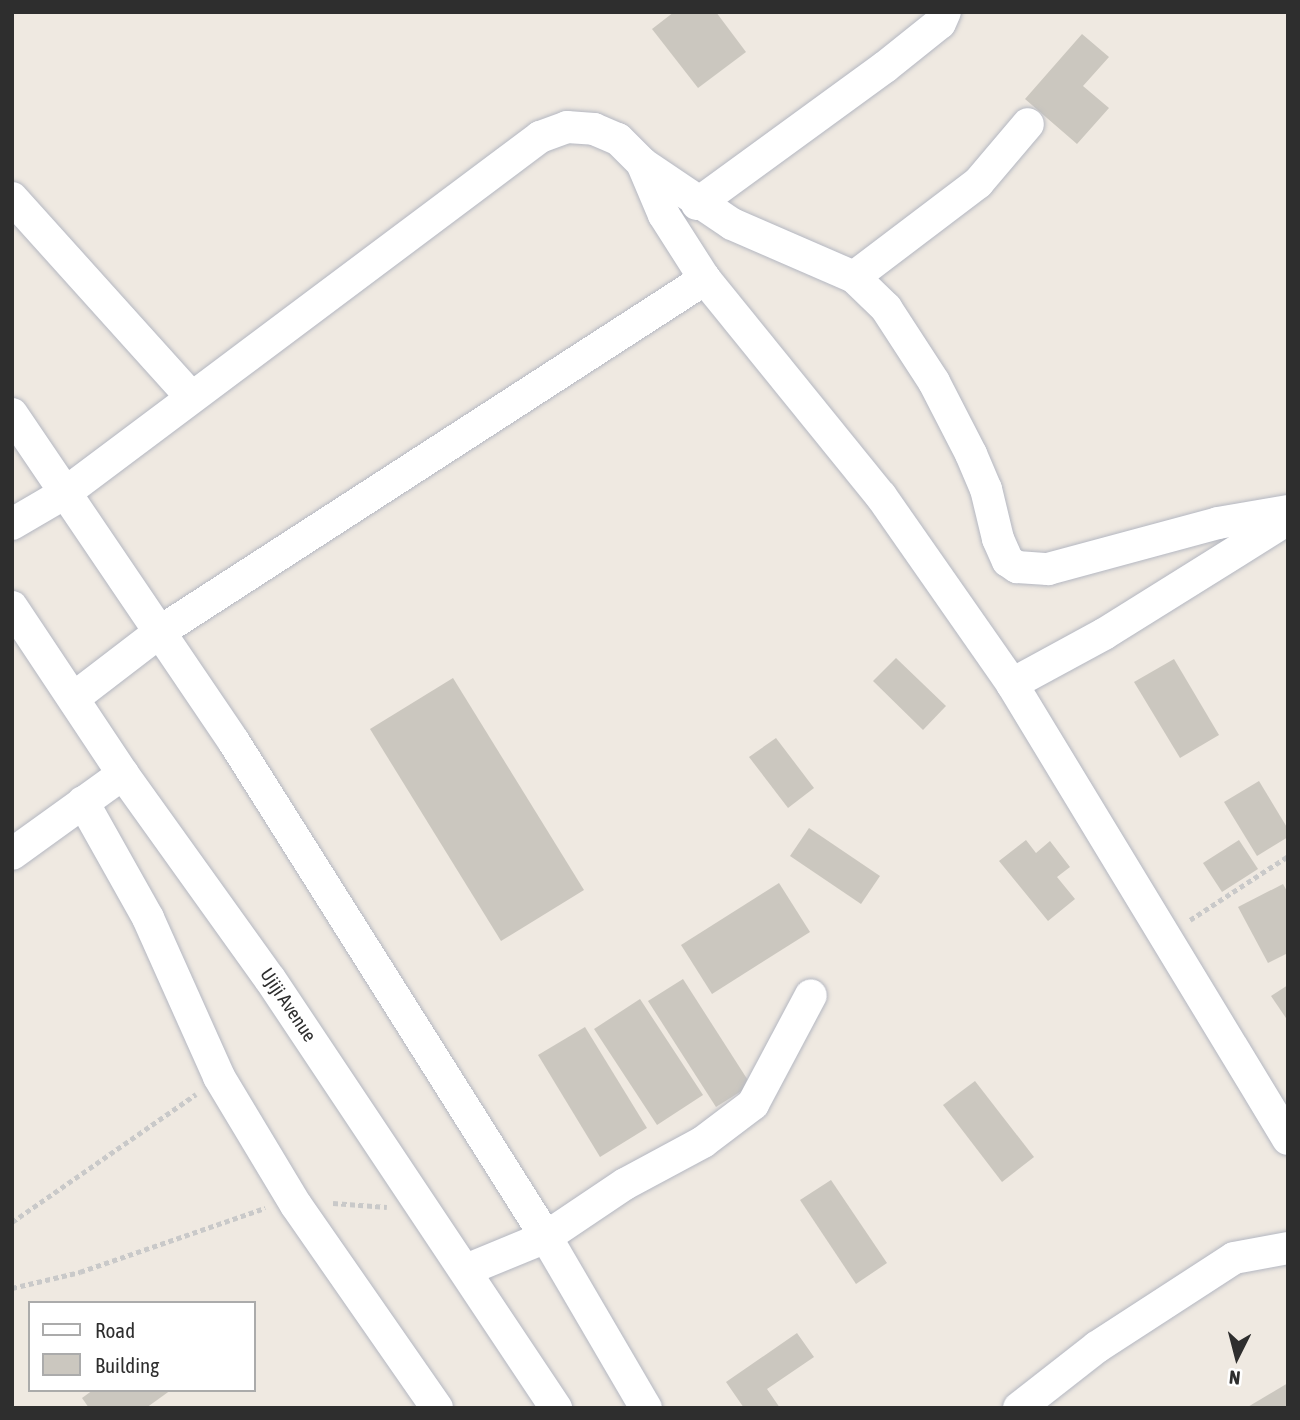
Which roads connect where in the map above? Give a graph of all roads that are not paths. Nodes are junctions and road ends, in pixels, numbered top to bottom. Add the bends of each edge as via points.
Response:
1 (945, 12) edge
2 (1028, 124) dead end
3 (642, 163) junction
4 (12, 198) edge
5 (697, 204) junction
6 (854, 277) junction
7 (705, 279) junction
8 (191, 397) junction
9 (12, 414) edge
10 (65, 493) junction
11 (1288, 512) edge
12 (1288, 519) edge
13 (12, 524) edge
14 (12, 607) edge
15 (162, 631) junction
16 (1012, 684) junction
17 (75, 697) junction
18 (123, 774) junction
19 (83, 802) junction
20 (12, 854) edge
21 (811, 995) dead end
22 (1288, 1139) edge
23 (545, 1237) junction
24 (1288, 1248) edge
25 (466, 1270) junction
26 (437, 1408) edge
27 (556, 1408) edge
28 (646, 1408) edge
29 (1019, 1408) edge

1 - 5 street via 940,23 885,67
2 - 6 street via 978,183
3 - 5 street
3 - 7 street via 664,215
3 - 8 street via 618,139 594,130 567,127 540,137
4 - 8 street
5 - 6 street via 782,248
6 - 11 street via 886,308 934,382 981,477 998,539 1017,567 1048,569 1218,523
7 - 15 street
7 - 16 street via 881,496
8 - 10 street
9 - 10 street
10 - 13 street
10 - 15 street
12 - 16 street via 1104,634
14 - 17 street, Ujiji Avenue
15 - 17 street
15 - 23 street
16 - 22 street
17 - 18 street, Ujiji Avenue
18 - 19 street
18 - 25 street, Ujiji Avenue via 270,979
19 - 20 street
19 - 26 street via 148,918 219,1077 296,1205
21 - 23 street via 753,1104 703,1142
23 - 25 street
23 - 28 street
24 - 29 street via 1234,1258 1097,1347
25 - 27 street, Ujiji Avenue

